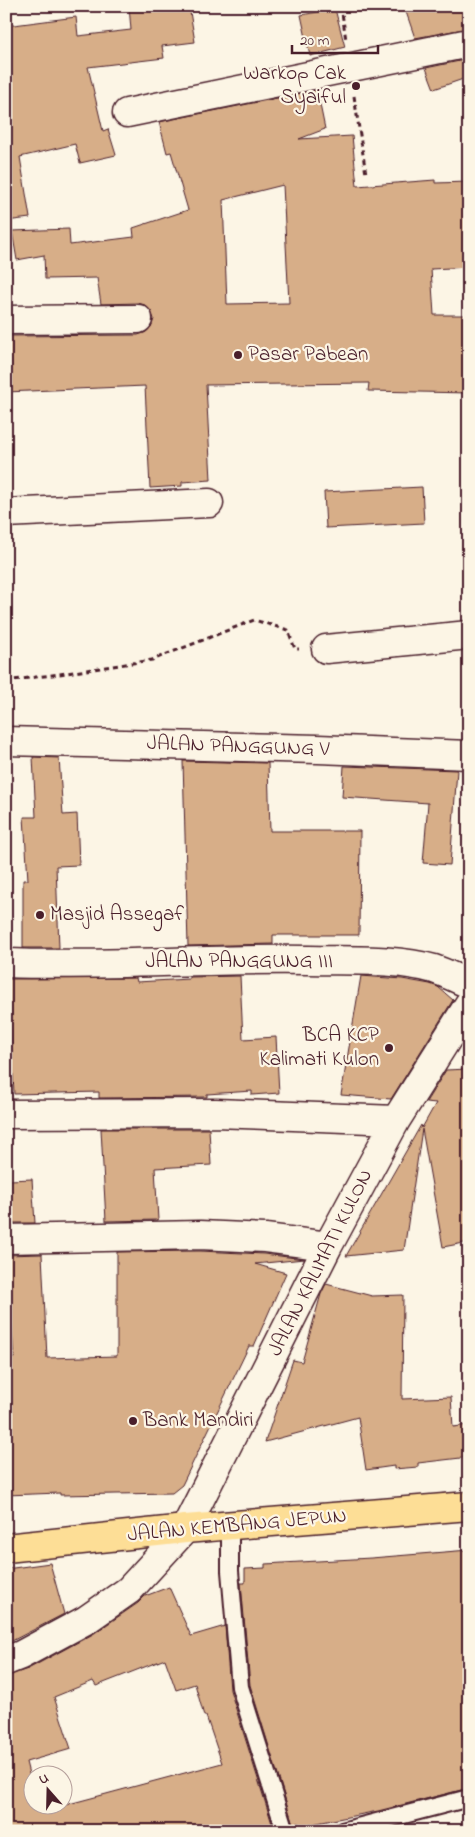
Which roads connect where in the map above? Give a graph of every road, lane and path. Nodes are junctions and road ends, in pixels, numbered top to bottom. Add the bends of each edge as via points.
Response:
1 (469, 43) edge
2 (127, 113) dead end
3 (6, 320) edge
4 (138, 320) dead end
5 (210, 503) dead end
6 (6, 513) edge
7 (469, 635) edge
8 (326, 649) joint
9 (6, 680) edge
10 (6, 741) edge
11 (469, 755) edge
12 (6, 963) edge
13 (469, 984) edge
14 (469, 1004) edge
15 (6, 1114) edge
16 (396, 1120) junction
17 (6, 1239) edge
18 (328, 1246) junction
19 (469, 1506) edge
20 (230, 1526) junction
21 (185, 1529) junction
22 (6, 1548) edge
23 (6, 1661) edge
24 (469, 1798) edge
25 (285, 1831) edge
26 (342, 1831) edge

1 - 2 street
3 - 4 street
5 - 6 street
7 - 8 street
8 - 9 path via 294,649 288,630 254,620 152,660
10 - 11 street, JALAN PANGGUNG V
12 - 13 street, JALAN PANGGUNG III via 47,965 276,959 376,962 434,969
14 - 16 street, JALAN KALIMATI KULON
15 - 16 street via 216,1113
16 - 18 street, JALAN KALIMATI KULON
17 - 18 street via 200,1235 265,1238
18 - 21 street, JALAN KALIMATI KULON
19 - 20 main road, JALAN KEMBANG JEPUN
20 - 21 main road, JALAN KEMBANG JEPUN
20 - 25 lane via 230,1571 240,1687
21 - 22 main road, JALAN KEMBANG JEPUN
21 - 23 street, JALAN KALIMATI KULON via 129,1590 86,1620
24 - 26 lane

